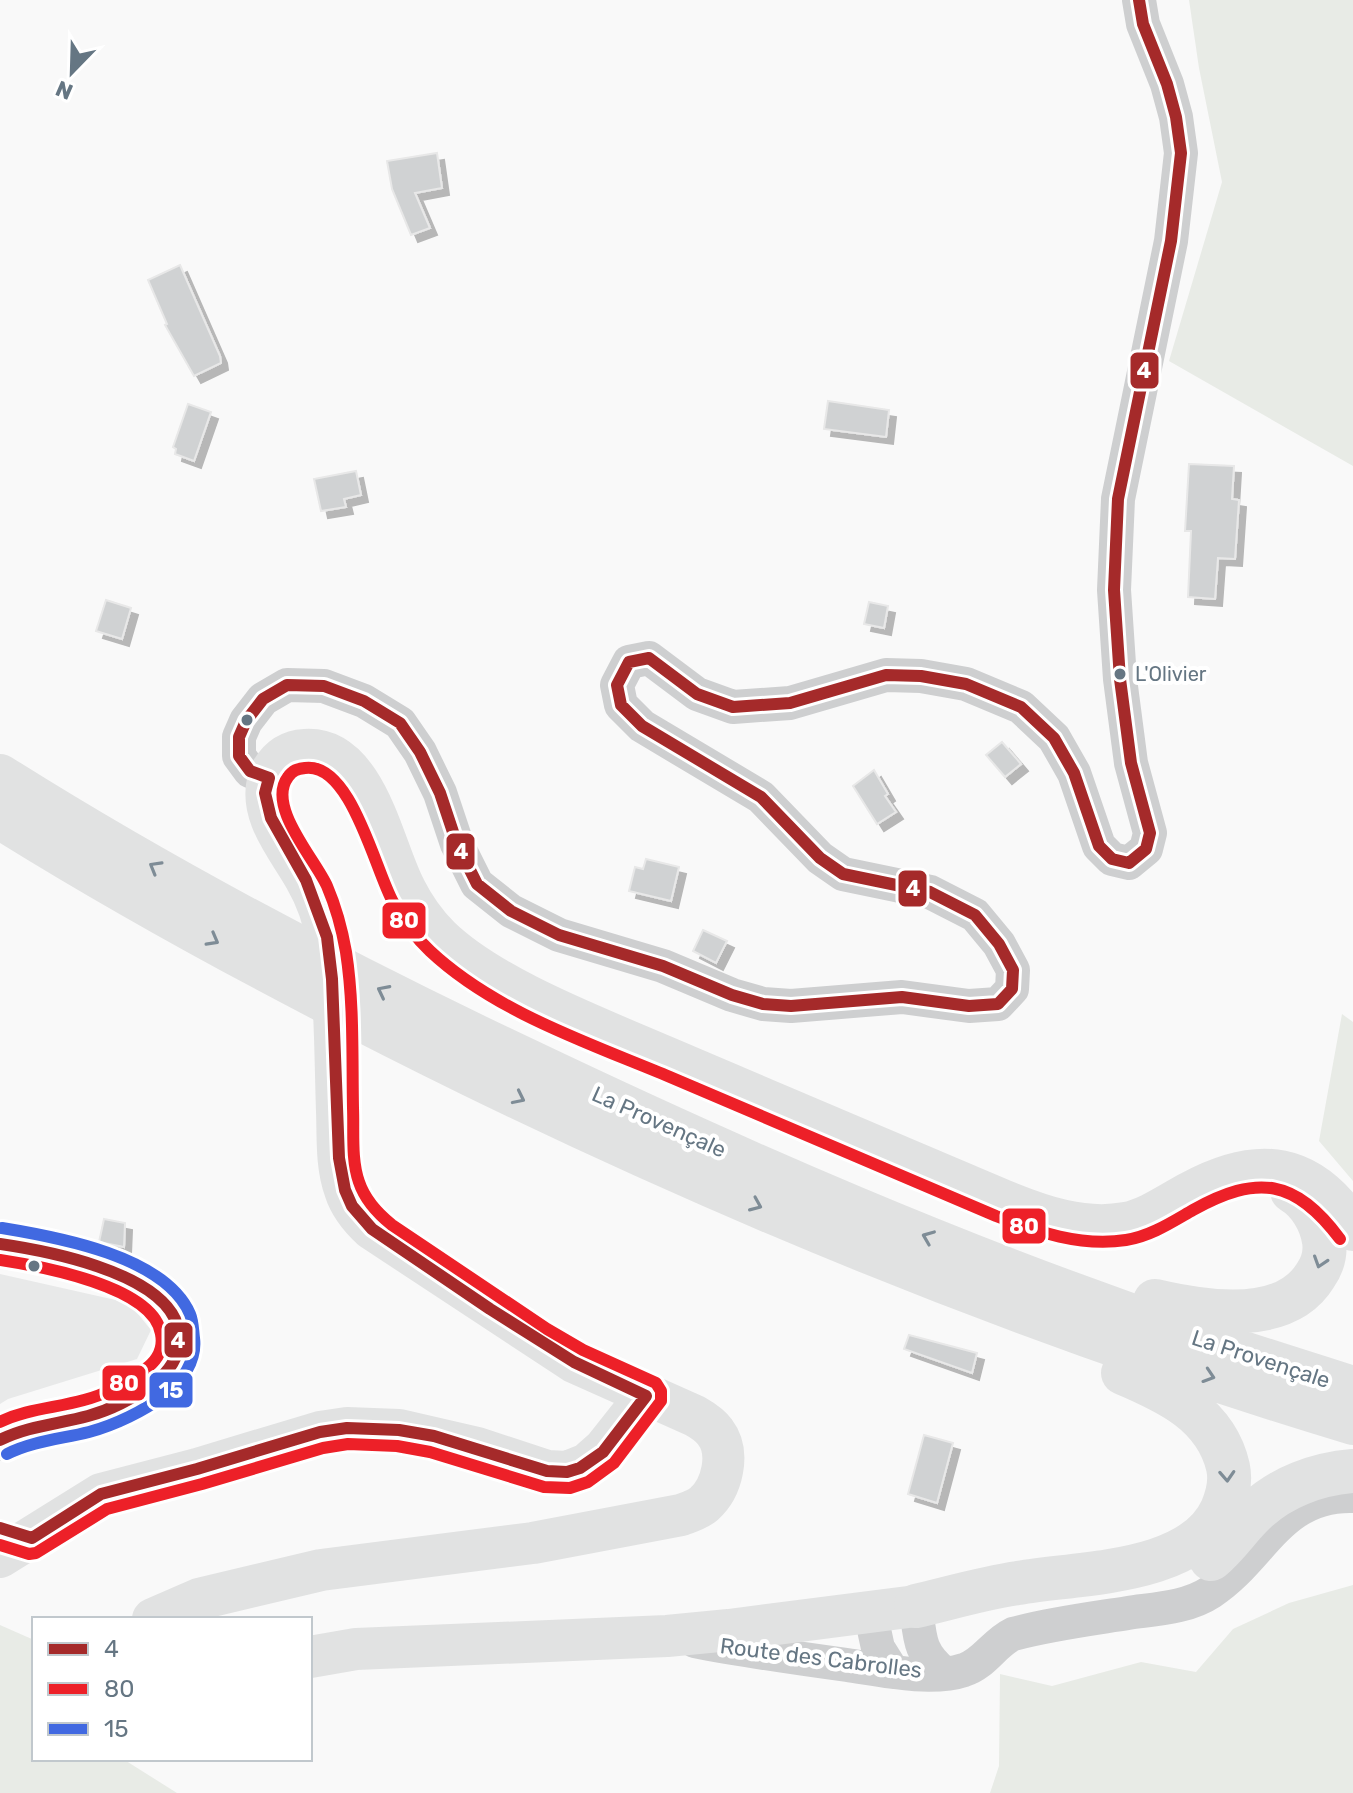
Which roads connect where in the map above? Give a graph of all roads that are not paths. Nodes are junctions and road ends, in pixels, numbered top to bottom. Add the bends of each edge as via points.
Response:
1 (1139, 0) edge
2 (0, 776) edge
3 (269, 778) junction
4 (0, 817) edge
5 (451, 1045) junction
6 (1245, 1173) junction
7 (813, 1229) junction
8 (1353, 1229) edge
9 (0, 1244) edge
10 (1000, 1265) junction
11 (0, 1271) edge
12 (120, 1277) junction
13 (1353, 1388) edge
14 (134, 1393) junction
15 (646, 1396) junction
16 (0, 1416) edge
17 (1353, 1423) edge
18 (0, 1440) edge
19 (1353, 1471) edge
20 (1353, 1496) edge
21 (11, 1541) edge
22 (916, 1606) junction
23 (870, 1611) junction
24 (158, 1617) edge
25 (667, 1636) junction
26 (312, 1657) edge
27 (893, 1672) junction
28 (944, 1673) junction

1 - 3 street via 1167,84 1181,153 1171,241 1118,499 1114,590 1120,679 1131,763 1150,833 1146,849 1129,863 1105,853 1074,773 1054,738 1021,707 966,684 886,675 790,703 733,707 697,694 649,658 629,662 617,685 621,705 642,726 761,797 820,858 843,874 930,892 975,915 1013,970 1012,989 998,1004 969,1006 902,997 763,1004 559,935 511,911 477,884 440,793 400,723 364,701 324,686 287,685 263,699 246,721 239,756 250,771
5 -> 2 highway, La Provençale via 271,932
3 - 6 highway via 281,760 294,753 320,752 338,761 373,809 403,888 426,923 454,951 502,981 549,1007 1002,1201 1073,1224 1124,1224 1208,1184
3 - 15 main road via 266,802 271,818 306,880 327,937 339,1158 352,1206 372,1229 490,1309 574,1362
4 -> 5 highway, La Provençale via 248,960
5 -> 7 highway, La Provençale via 574,1124
10 -> 5 highway, La Provençale via 603,1097
6 - 8 highway via 1286,1173 1313,1184 1339,1207
6 -> 10 highway via 1298,1195 1321,1229 1324,1250 1319,1269 1302,1292 1282,1302 1236,1312 1205,1310
7 -> 17 highway, La Provençale via 1092,1337
7 -> 22 highway via 945,1295 1174,1396 1212,1432 1227,1463 1229,1483 1221,1512 1208,1531 1178,1553
9 - 12 main road via 78,1260
10 - 13 highway, La Provençale via 1181,1333
11 - 12 main road via 73,1281
12 - 14 main road via 157,1296 177,1322 180,1335 177,1356 165,1373
14 - 16 main road via 78,1394
14 - 18 main road via 101,1412 21,1430
15 - 21 main road via 604,1449 567,1472 547,1471 434,1436 347,1428 101,1494
15 - 24 main road via 695,1416 720,1440 723,1463 718,1484 694,1511 586,1535 321,1570 199,1599
19 - 22 highway via 1290,1487 1254,1513 1214,1556 1172,1580 1033,1601
20 - 28 street, Route des Cabrolles via 1306,1504 1210,1593 1177,1606 1013,1634 973,1666
22 - 23 main road
22 - 28 street via 922,1648
23 - 25 main road
23 - 27 street via 878,1648
25 - 26 main road via 356,1649
25 - 27 street, Route des Cabrolles
27 - 28 street, Route des Cabrolles

